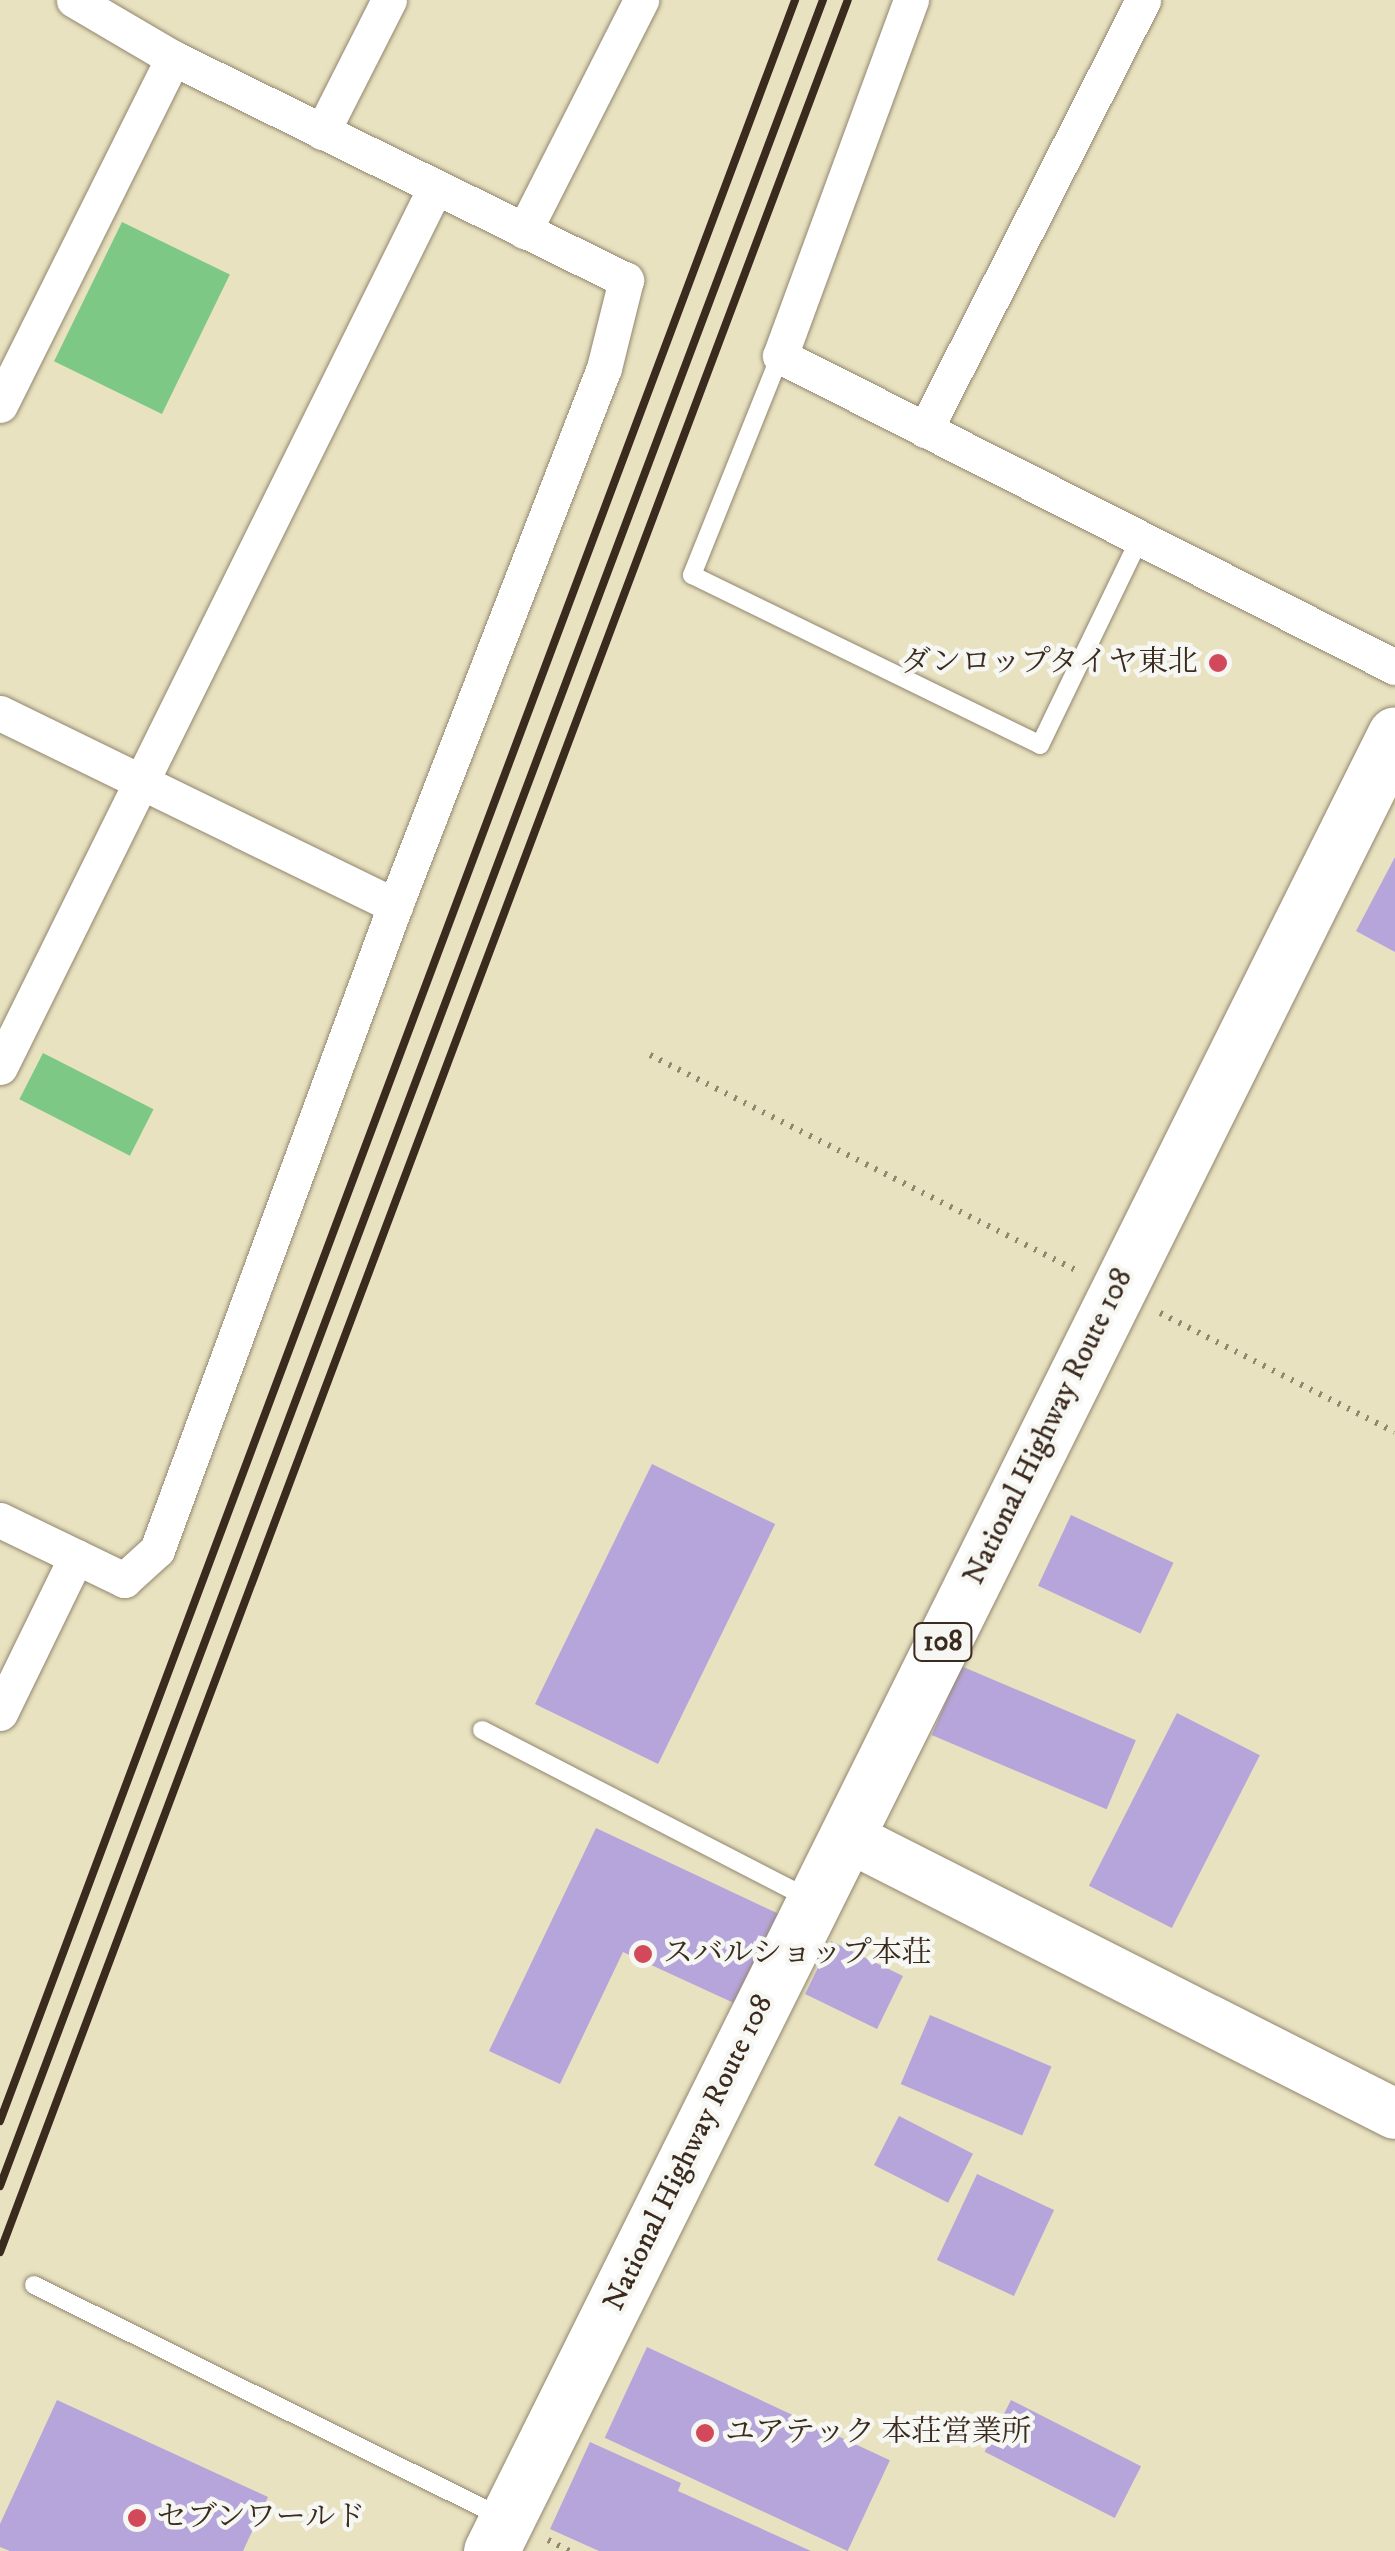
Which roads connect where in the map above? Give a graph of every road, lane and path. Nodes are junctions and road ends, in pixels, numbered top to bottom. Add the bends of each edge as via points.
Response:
1 (74, 0) edge
2 (390, 0) edge
3 (640, 0) edge
4 (912, 0) edge
5 (1143, 0) edge
6 (138, 15) edge
7 (172, 58) junction
8 (322, 132) junction
9 (435, 188) junction
10 (524, 231) junction
11 (780, 356) junction
12 (0, 405) edge
13 (925, 430) junction
14 (1140, 538) junction
15 (1395, 667) edge
16 (0, 713) edge
17 (1395, 734) edge
18 (139, 779) junction
19 (395, 906) junction
20 (650, 1055) dead end
21 (0, 1067) edge
22 (1116, 1291) junction
23 (1395, 1432) edge
24 (0, 1520) edge
25 (76, 1557) junction
26 (0, 1713) edge
27 (482, 1730) dead end
28 (846, 1836) junction
29 (815, 1901) junction
30 (1395, 2114) edge
31 (34, 2285) dead end
32 (498, 2535) edge

1 - 6 street
2 - 8 street
3 - 10 street
4 - 11 street
5 - 13 street
6 - 7 street
7 - 8 street
7 - 12 street
8 - 9 street
9 - 10 street
9 - 18 street
10 - 19 street via 626,280 604,368
11 - 13 street
11 - 14 lane via 692,575 1040,745
13 - 14 street
14 - 15 street
16 - 18 street
17 - 22 highway, National Highway Route 108 / 108
18 - 19 street
18 - 21 street
19 - 25 street via 157,1550 124,1580
20 - 22 path
22 - 23 path
22 - 28 highway, National Highway Route 108 / 108
24 - 25 street
25 - 26 street
27 - 29 lane
28 - 29 highway, National Highway Route 108 / 108
28 - 30 street
29 - 32 highway, National Highway Route 108 / 108
31 - 32 lane

